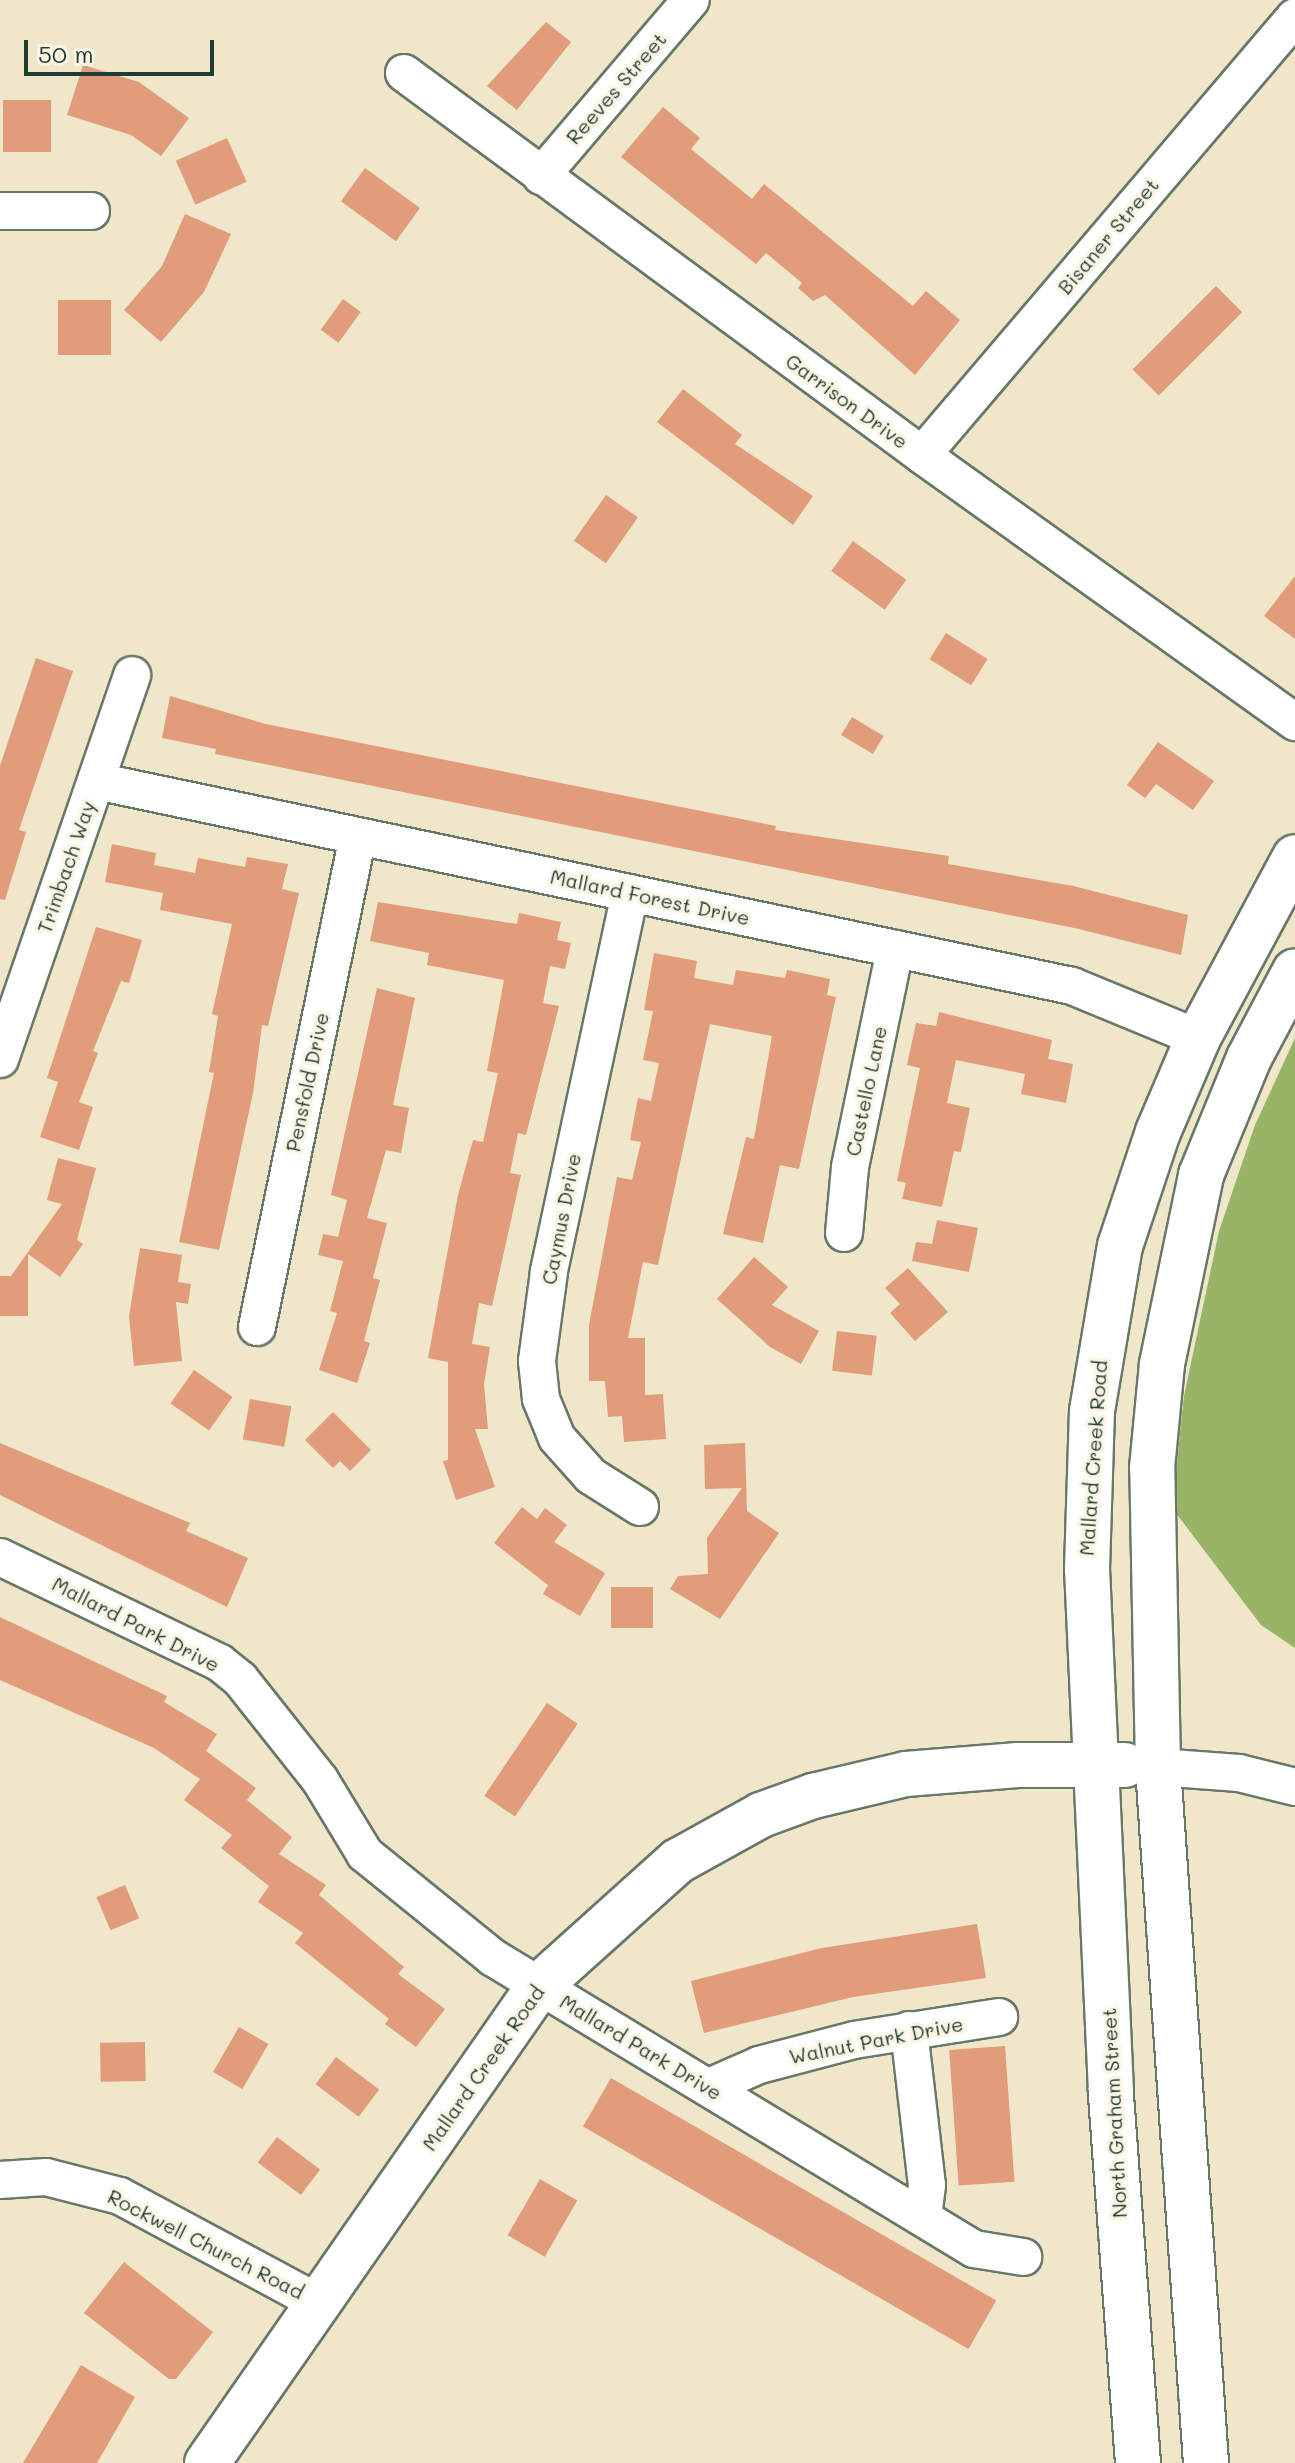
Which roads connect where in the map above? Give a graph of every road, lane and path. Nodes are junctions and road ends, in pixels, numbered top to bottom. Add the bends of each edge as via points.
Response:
1 (691, 0) edge
2 (1295, 17) edge
3 (404, 73) dead end
4 (541, 176) junction
5 (0, 211) edge
6 (91, 211) dead end
7 (922, 455) junction
8 (132, 675) dead end
9 (1295, 722) edge
10 (96, 781) junction
11 (358, 836) junction
12 (1295, 857) edge
13 (630, 893) junction
14 (895, 949) junction
15 (1295, 971) edge
16 (1198, 1038) junction
17 (0, 1059) edge
18 (844, 1233) dead end
19 (257, 1327) dead end
20 (640, 1507) dead end
21 (0, 1557) edge
22 (1096, 1763) junction
23 (1158, 1767) junction
24 (1295, 1787) edge
25 (539, 1986) junction
26 (999, 2017) dead end
27 (909, 2030) junction
28 (709, 2087) junction
29 (0, 2180) edge
30 (923, 2218) junction
31 (1023, 2257) dead end
32 (317, 2302) junction
33 (207, 2463) edge
34 (1138, 2463) edge
35 (1206, 2463) edge

1 - 4 street, Reeves Street
2 - 7 street, Bisaner Street
3 - 4 street, Garrison Drive
4 - 7 street, Garrison Drive
5 - 6 street
7 - 9 street, Garrison Drive
8 - 10 street, Trimbach Way
10 - 11 street, Mallard Forest Drive
10 - 17 street, Trimbach Way
11 - 13 street, Mallard Forest Drive
11 - 19 street, Pensfold Drive
12 - 16 main road, Mallard Creek Road
13 - 14 street, Mallard Forest Drive
13 - 20 street, Caymus Drive via 549,1272 537,1361 541,1399 557,1438 591,1476
14 - 16 street, Mallard Forest Drive via 1072,986
14 - 18 street, Castello Lane via 850,1167
15 - 23 main road via 1249,1058 1201,1175 1164,1348 1152,1468
16 - 22 main road, Mallard Creek Road via 1137,1189 1104,1322 1087,1509
21 - 25 street, Mallard Park Drive via 220,1663 267,1708 379,1868 492,1957
22 - 23 main road, Mallard Creek Road
22 - 25 main road, Mallard Creek Road via 906,1774 813,1796 761,1815 678,1861
22 - 34 main road, North Graham Street via 1111,2091
23 - 24 street via 1239,1773
23 - 35 main road
25 - 28 street, Mallard Park Drive
25 - 32 main road, Mallard Creek Road
26 - 27 street, Walnut Park Drive
27 - 28 street, Walnut Park Drive via 794,2055
27 - 30 street via 927,2185
28 - 30 street, Mallard Park Drive
29 - 32 street, Rockwell Church Road via 46,2177 120,2196
30 - 31 street, Mallard Park Drive via 974,2249
32 - 33 main road, Mallard Creek Road

